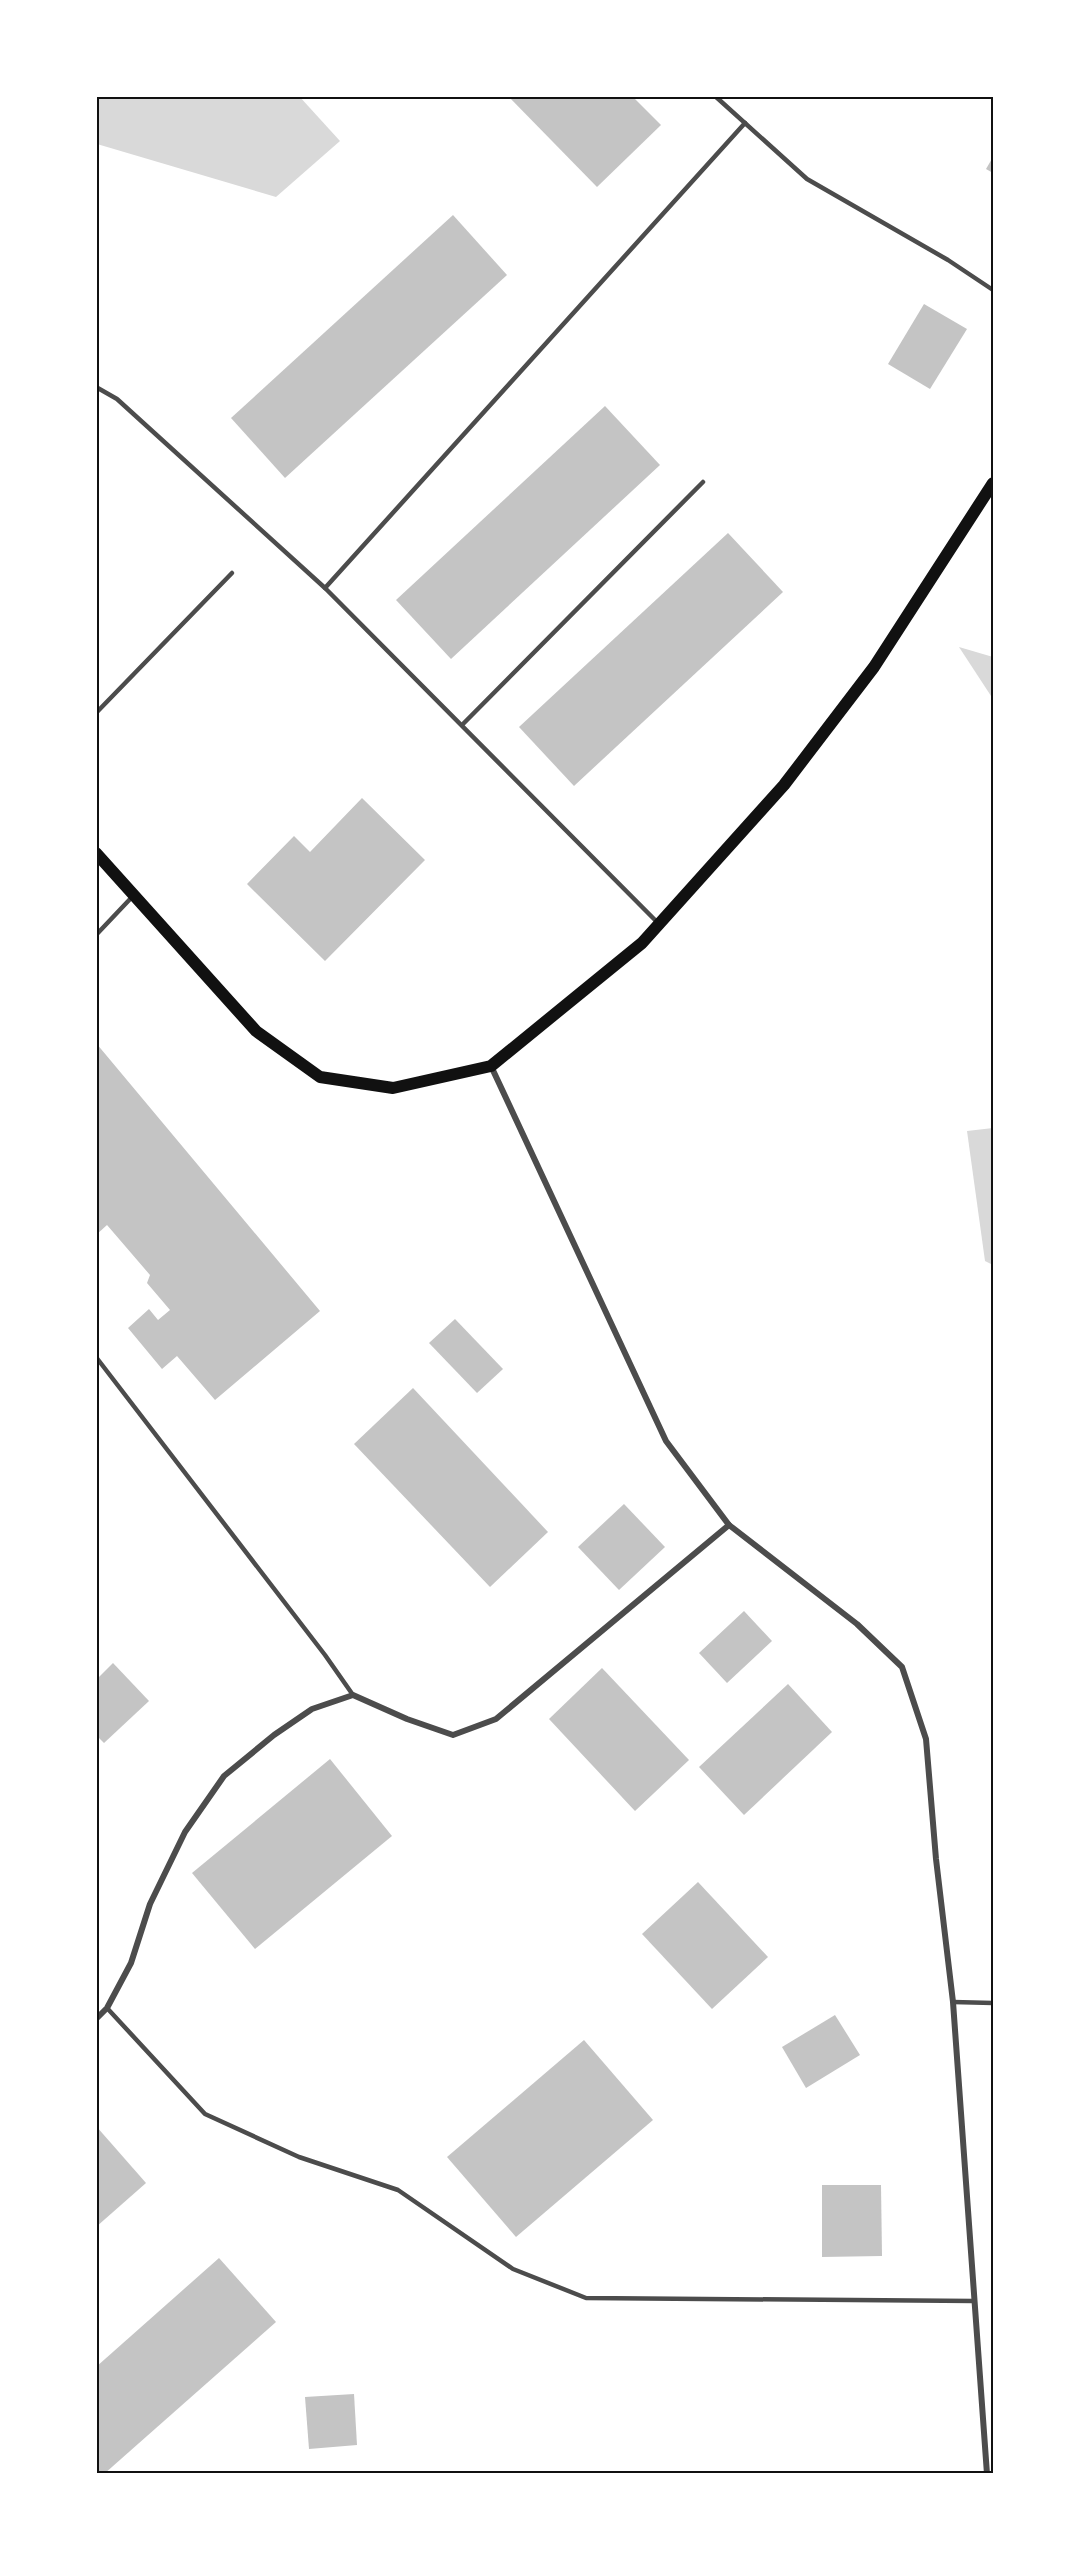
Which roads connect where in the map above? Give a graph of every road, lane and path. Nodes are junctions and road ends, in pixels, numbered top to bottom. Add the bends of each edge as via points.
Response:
1 (715, 96) edge
2 (745, 123) junction
3 (993, 290) edge
4 (96, 387) edge
5 (703, 482) dead end
6 (993, 483) edge
7 (232, 573) dead end
8 (325, 588) junction
9 (96, 713) edge
10 (462, 725) junction
11 (96, 853) edge
12 (134, 895) junction
13 (659, 924) junction
14 (96, 935) edge
15 (491, 1066) junction
16 (96, 1357) edge
17 (729, 1525) junction
18 (352, 1695) junction
19 (953, 2002) junction
20 (993, 2003) edge
21 (107, 2008) junction
22 (96, 2019) edge
23 (974, 2301) junction
24 (987, 2474) edge

1 - 2 lane
2 - 3 lane via 807,179
2 - 8 lane
4 - 8 lane via 117,399
5 - 10 lane
6 - 13 main road via 874,667 784,785
7 - 9 lane
8 - 10 lane
10 - 13 lane
11 - 12 main road
12 - 14 lane
12 - 15 main road via 256,1031 320,1077 393,1088
13 - 15 main road
15 - 17 street via 666,1441
16 - 18 lane
17 - 18 street via 496,1719 453,1735
17 - 19 street via 857,1624 902,1667 926,1739
18 - 21 street via 312,1709 224,1776 185,1832 150,1904 131,1963
19 - 20 lane
19 - 23 street
21 - 22 street
21 - 23 lane via 205,2114 299,2157 398,2190 513,2269 586,2298
23 - 24 street

